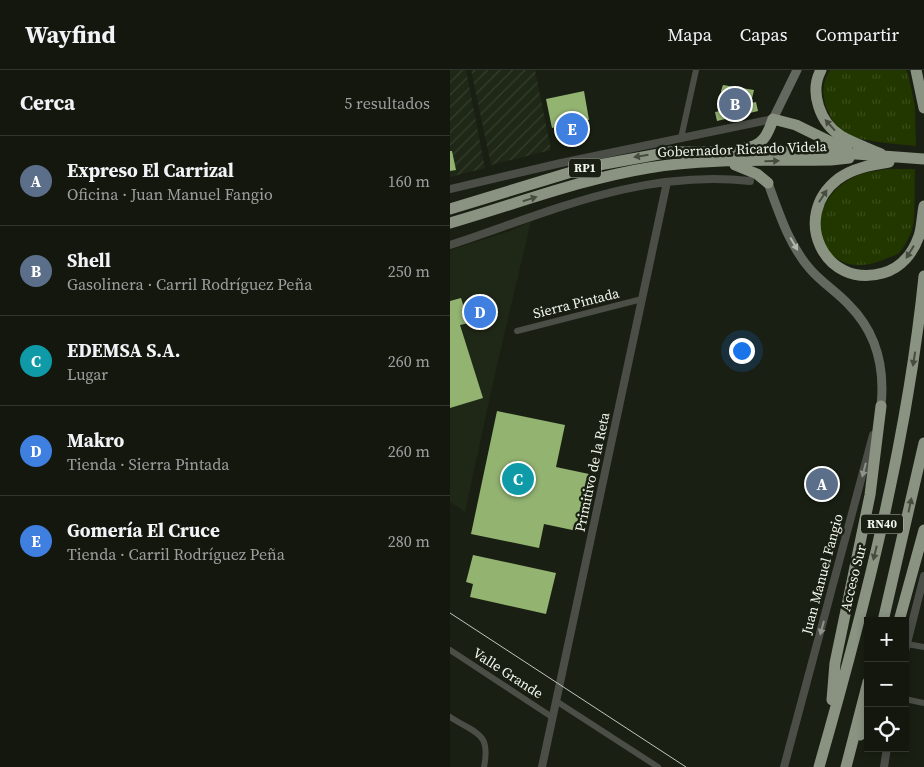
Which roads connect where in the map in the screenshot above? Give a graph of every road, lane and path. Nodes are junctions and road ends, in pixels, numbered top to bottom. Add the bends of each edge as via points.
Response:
1 (696, 70) edge
2 (797, 70) edge
3 (821, 70) edge
4 (916, 70) edge
5 (924, 108) edge
6 (773, 119) junction
7 (681, 138) junction
8 (724, 156) junction
9 (863, 156) junction
10 (887, 157) junction
11 (909, 158) junction
12 (924, 159) edge
13 (750, 181) dead end
14 (667, 182) junction
15 (768, 184) joint
16 (450, 189) edge
17 (501, 194) junction
18 (450, 203) edge
19 (924, 206) edge
20 (504, 207) junction
21 (450, 209) edge
22 (450, 222) edge
23 (450, 230) edge
24 (450, 245) edge
25 (924, 276) edge
26 (642, 299) junction
27 (517, 331) dead end
28 (881, 406) junction
29 (924, 443) edge
30 (924, 530) edge
31 (924, 576) edge
32 (923, 587) edge
33 (884, 617) edge
34 (900, 617) edge
35 (909, 636) edge
36 (909, 647) edge
37 (924, 648) edge
38 (450, 650) edge
39 (864, 698) edge
40 (909, 700) edge
41 (556, 701) junction
42 (924, 703) edge
43 (450, 717) edge
44 (552, 717) junction
45 (864, 726) edge
46 (830, 728) junction
47 (886, 752) edge
48 (847, 764) edge
49 (484, 767) edge
50 (542, 767) edge
51 (658, 767) edge
52 (784, 767) edge
53 (819, 767) edge
54 (884, 767) edge

1 - 7 street
2 - 6 main road
10 -> 3 highway via 841,136 824,119 817,102 816,87
4 - 5 highway
6 - 7 street
6 - 8 highway via 768,135 761,142
6 - 9 highway via 796,125
7 - 16 street
8 - 9 highway, Gobernador Ricardo Videla / RP1 via 831,160
8 - 15 highway via 746,167
8 -> 17 highway, Gobernador Ricardo Videla / RP1 via 670,152 621,160
20 -> 8 highway, Gobernador Ricardo Videla / RP1 via 630,171
9 - 10 highway, Gobernador Ricardo Videla
10 - 11 highway, Gobernador Ricardo Videla
11 - 12 highway, Gobernador Ricardo Videla
19 -> 11 highway via 919,235 913,248 892,270 867,275 845,270 830,259 818,241 814,218 817,206 831,186 866,166
13 - 14 street
14 - 24 street via 613,190 567,203
14 - 26 street, Primitivo de la Reta
15 -> 28 main road, Juan Manuel Fangio via 782,222 804,262 850,305 870,332 880,362
17 - 18 highway
17 - 21 highway, Gobernador Ricardo Videla / RP1
20 - 22 highway, Gobernador Ricardo Videla / RP1
20 - 23 highway
25 -> 46 highway, Acceso Sur / RN40 via 904,421 891,487
26 - 27 street, Sierra Pintada
26 - 41 street, Primitivo de la Reta
28 - 46 highway via 870,494 835,664
28 -> 52 street, Juan Manuel Fangio
33 -> 29 highway, RN40
30 - 34 highway
31 - 32 street
32 - 35 street
36 - 37 street
38 - 44 street, Valle Grande
39 - 48 highway
40 - 42 street
41 - 44 street, Primitivo de la Reta
41 - 51 street, Valle Grande
43 - 49 street via 483,739 487,746
44 - 50 street, Primitivo de la Reta
45 - 48 highway
46 - 53 highway, Acceso Sur / RN40
47 - 54 street

